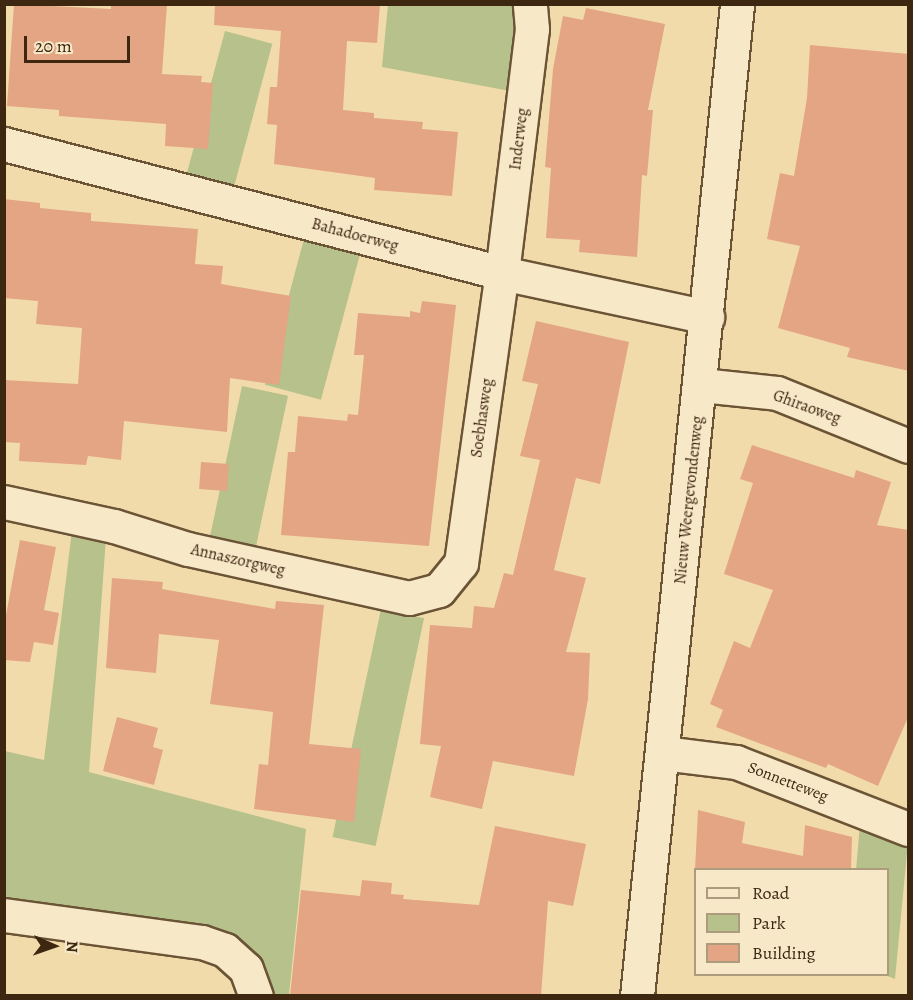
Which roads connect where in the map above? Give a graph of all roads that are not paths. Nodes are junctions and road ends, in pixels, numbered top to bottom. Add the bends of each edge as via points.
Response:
1 (530, 4) edge
2 (736, 4) edge
3 (4, 144) edge
4 (502, 273) junction
5 (707, 317) junction
6 (701, 385) junction
7 (909, 446) edge
8 (4, 502) edge
9 (461, 563) joint
10 (663, 753) junction
11 (909, 829) edge
12 (4, 915) edge
13 (256, 996) edge
14 (637, 996) edge

1 - 4 street, Inderweg via 532,29
2 - 5 street, Nieuw Weergevondenweg
3 - 4 street, Bahadoerweg
4 - 5 street, Bahadoerweg
4 - 9 street, Soebhasweg
5 - 6 street, Nieuw Weergevondenweg
6 - 7 street, Ghiraoweg via 777,393
6 - 10 street, Nieuw Weergevondenweg
8 - 9 street, Annaszorgweg via 114,526 188,549 409,598 439,590
10 - 11 street, Sonnetteweg via 736,762
10 - 14 street, Nieuw Weergevondenweg
12 - 13 street via 202,942 225,950 246,969

